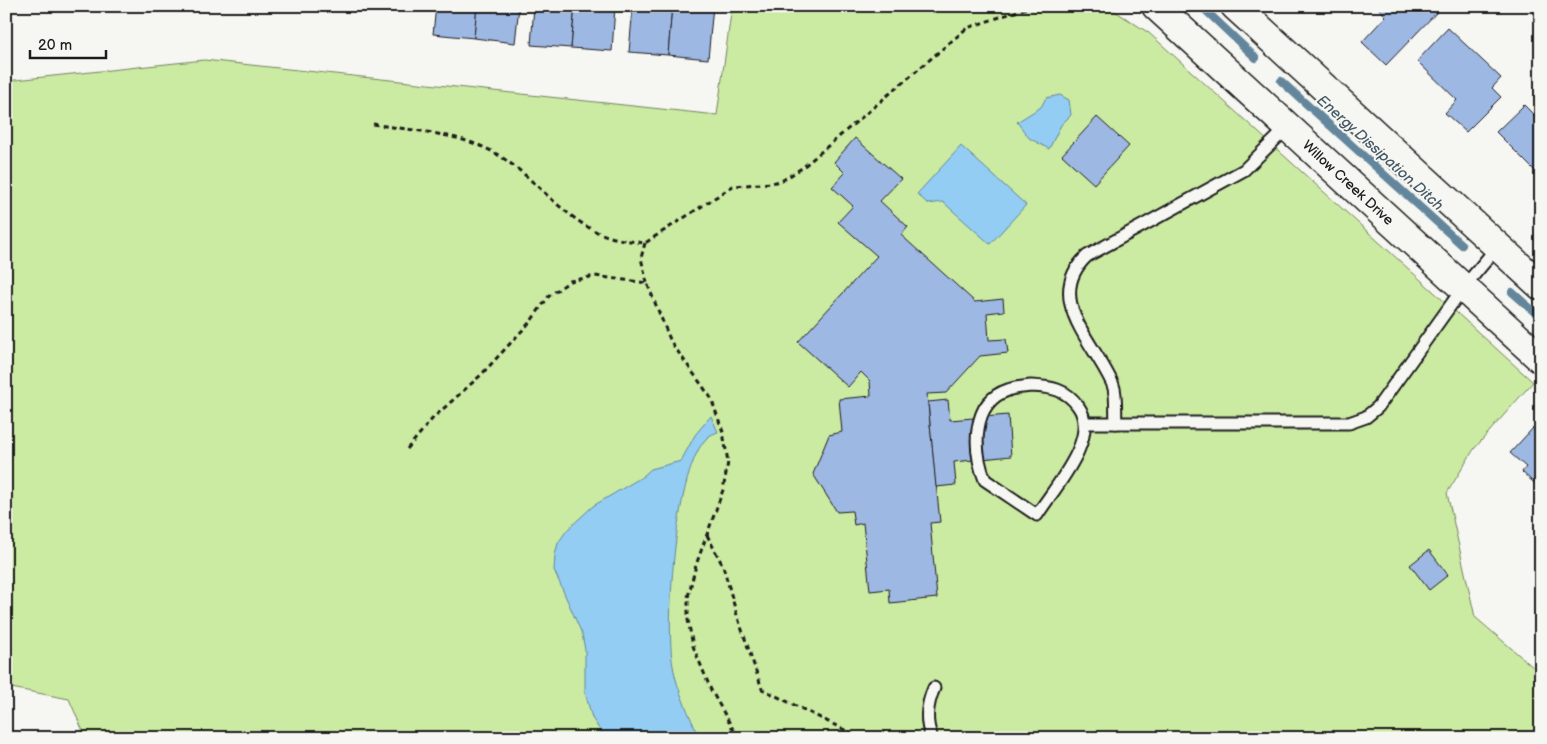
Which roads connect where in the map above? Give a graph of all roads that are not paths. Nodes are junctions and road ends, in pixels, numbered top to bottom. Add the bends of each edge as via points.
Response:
1 (1156, 6) edge
2 (1235, 6) edge
3 (1288, 127) junction
4 (1498, 246) junction
5 (1541, 286) edge
6 (1463, 288) junction
7 (1541, 359) edge
8 (1085, 424) junction
9 (1116, 424) junction
10 (934, 688) dead end
11 (928, 736) edge

1 - 3 street, Willow Creek Drive
2 - 4 street
3 - 6 street, Willow Creek Drive
3 - 9 lane via 1244,170 1087,256 1077,265 1068,291 1071,306 1114,387
4 - 5 street
4 - 6 lane
6 - 7 street, Willow Creek Drive
6 - 9 lane via 1378,407 1366,417 1349,423
8 - 8 lane via 1073,399 1049,387 1008,390 994,397 983,410 979,423 978,451 985,480 1037,514 1080,450
8 - 9 lane
10 - 11 lane via 928,702

